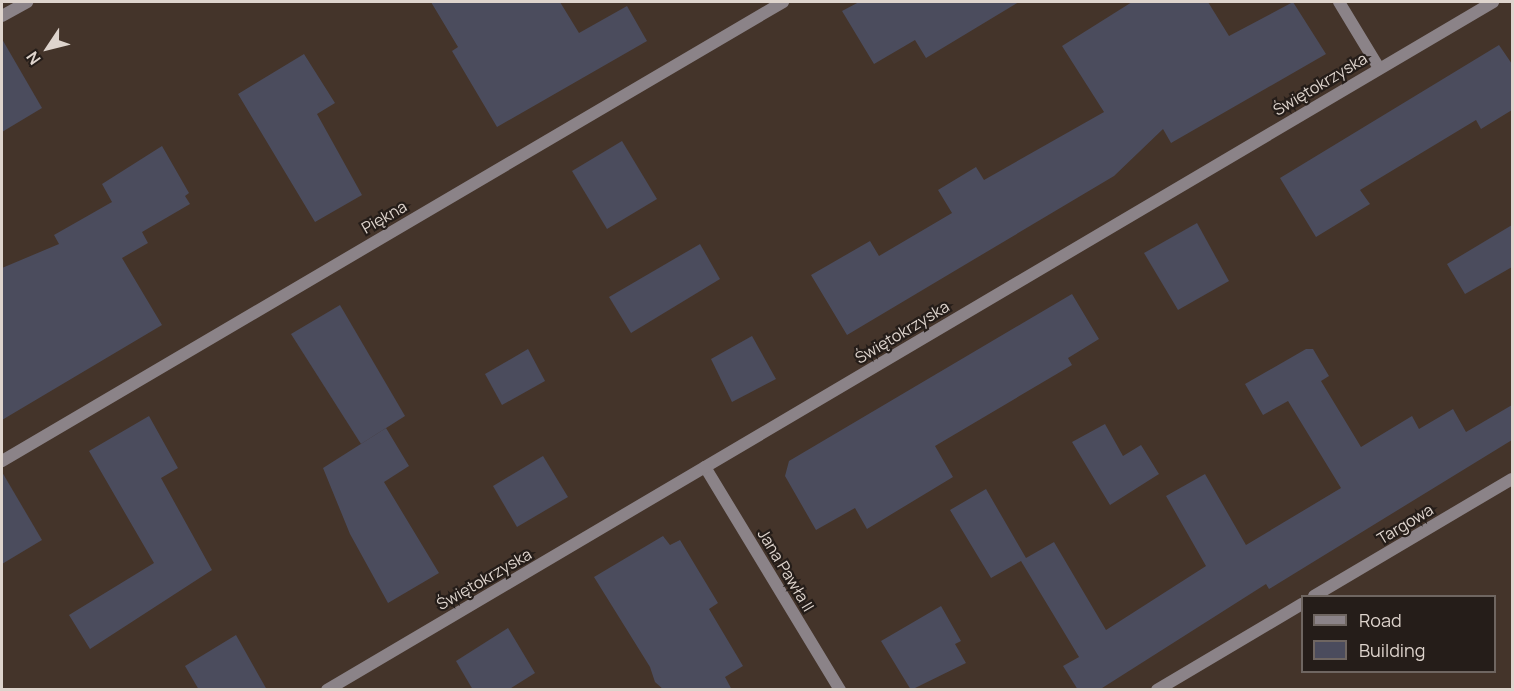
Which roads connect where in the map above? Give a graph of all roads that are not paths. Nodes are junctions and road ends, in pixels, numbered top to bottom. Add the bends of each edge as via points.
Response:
1 (27, 2) edge
2 (783, 2) edge
3 (1339, 2) edge
4 (1493, 2) edge
5 (2, 16) edge
6 (1379, 68) junction
7 (2, 461) edge
8 (705, 467) junction
9 (1512, 479) edge
10 (1317, 595) edge
11 (1301, 604) edge
12 (327, 690) edge
13 (840, 690) edge
14 (1157, 690) edge

1 - 5 street
2 - 7 street, Piękna
3 - 6 street
4 - 6 street, Świętokrzyska
6 - 8 street, Świętokrzyska
8 - 12 street, Świętokrzyska
8 - 13 street, Jana Pawła II
9 - 10 street, Targowa
11 - 14 street

